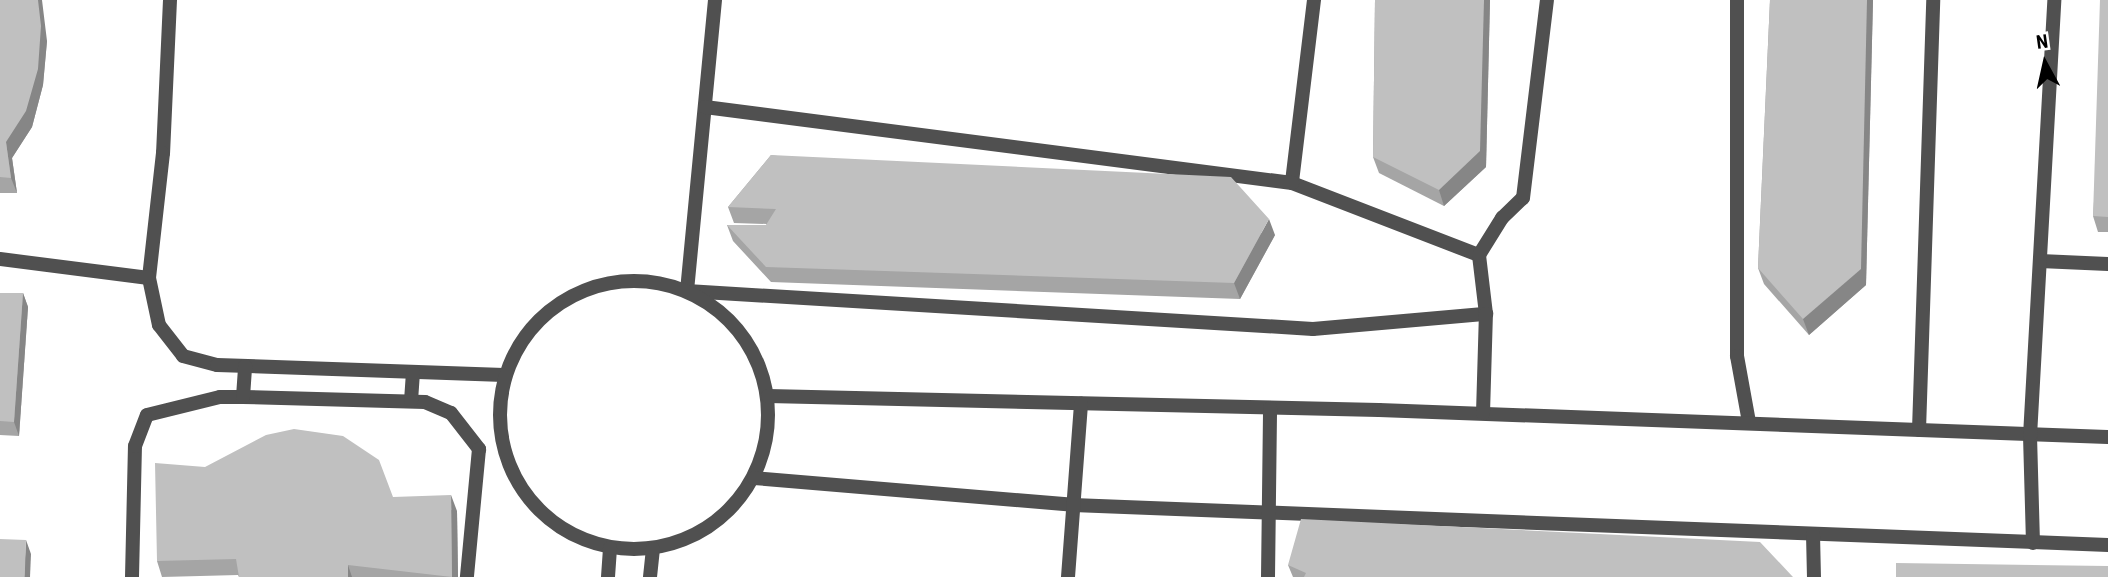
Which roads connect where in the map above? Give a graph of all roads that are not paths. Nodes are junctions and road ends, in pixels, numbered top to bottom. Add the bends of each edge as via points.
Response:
1 (170, 0) edge
2 (715, 0) edge
3 (1314, 0) edge
4 (1547, 0) edge
5 (1737, 0) edge
6 (1933, 0) edge
7 (2054, 0) edge
8 (705, 107) junction
9 (1292, 183) junction
10 (1479, 255) junction
11 (0, 259) edge
12 (2040, 261) junction
13 (2108, 264) edge
14 (149, 278) junction
15 (687, 291) junction
16 (1486, 314) junction
17 (245, 366) junction
18 (413, 372) junction
19 (504, 375) junction
20 (768, 396) junction
21 (243, 397) junction
22 (411, 401) junction
23 (1081, 403) junction
24 (1270, 408) junction
25 (1483, 413) junction
26 (1749, 422) junction
27 (1919, 430) junction
28 (2030, 436) junction
29 (2108, 438) edge
30 (754, 478) junction
31 (1073, 505) junction
32 (1269, 510) junction
33 (1813, 534) junction
34 (2034, 543) junction
35 (2108, 545) edge
36 (610, 548) junction
37 (653, 549) junction
38 (132, 577) edge
39 (467, 577) edge
40 (608, 577) edge
41 (650, 577) edge
42 (1068, 577) edge
43 (1268, 577) edge
44 (1814, 577) edge

1 - 14 street via 163,153
2 - 8 street
3 - 9 street
4 - 10 street via 1523,198 1502,218
5 - 26 street via 1737,356
6 - 27 street
7 - 12 street
8 - 9 street
8 - 15 street
9 - 10 street
10 - 16 street
11 - 14 street
12 - 13 street
12 - 28 street
14 - 17 street via 159,326 183,356
15 - 16 street via 1313,329
15 - 19 street via 632,282 598,285 557,303 524,335
15 - 20 street via 716,309 741,333 759,362
16 - 25 street
17 - 18 street
17 - 21 street
18 - 19 street
18 - 22 street
19 - 36 street via 498,420 507,465 531,504 566,533
20 - 23 street
20 - 30 street via 767,438
21 - 22 street
21 - 38 street via 219,397 147,415 135,446
22 - 39 street via 452,413 479,449
23 - 24 street
23 - 31 street
24 - 25 street
24 - 32 street
25 - 26 street
26 - 27 street
27 - 28 street
28 - 29 street
28 - 34 street
30 - 31 street
30 - 37 street via 728,512 693,536
31 - 32 street
31 - 42 street
32 - 33 street
32 - 43 street
33 - 34 street
33 - 44 street
34 - 35 street
36 - 37 street
36 - 40 street
37 - 41 street

